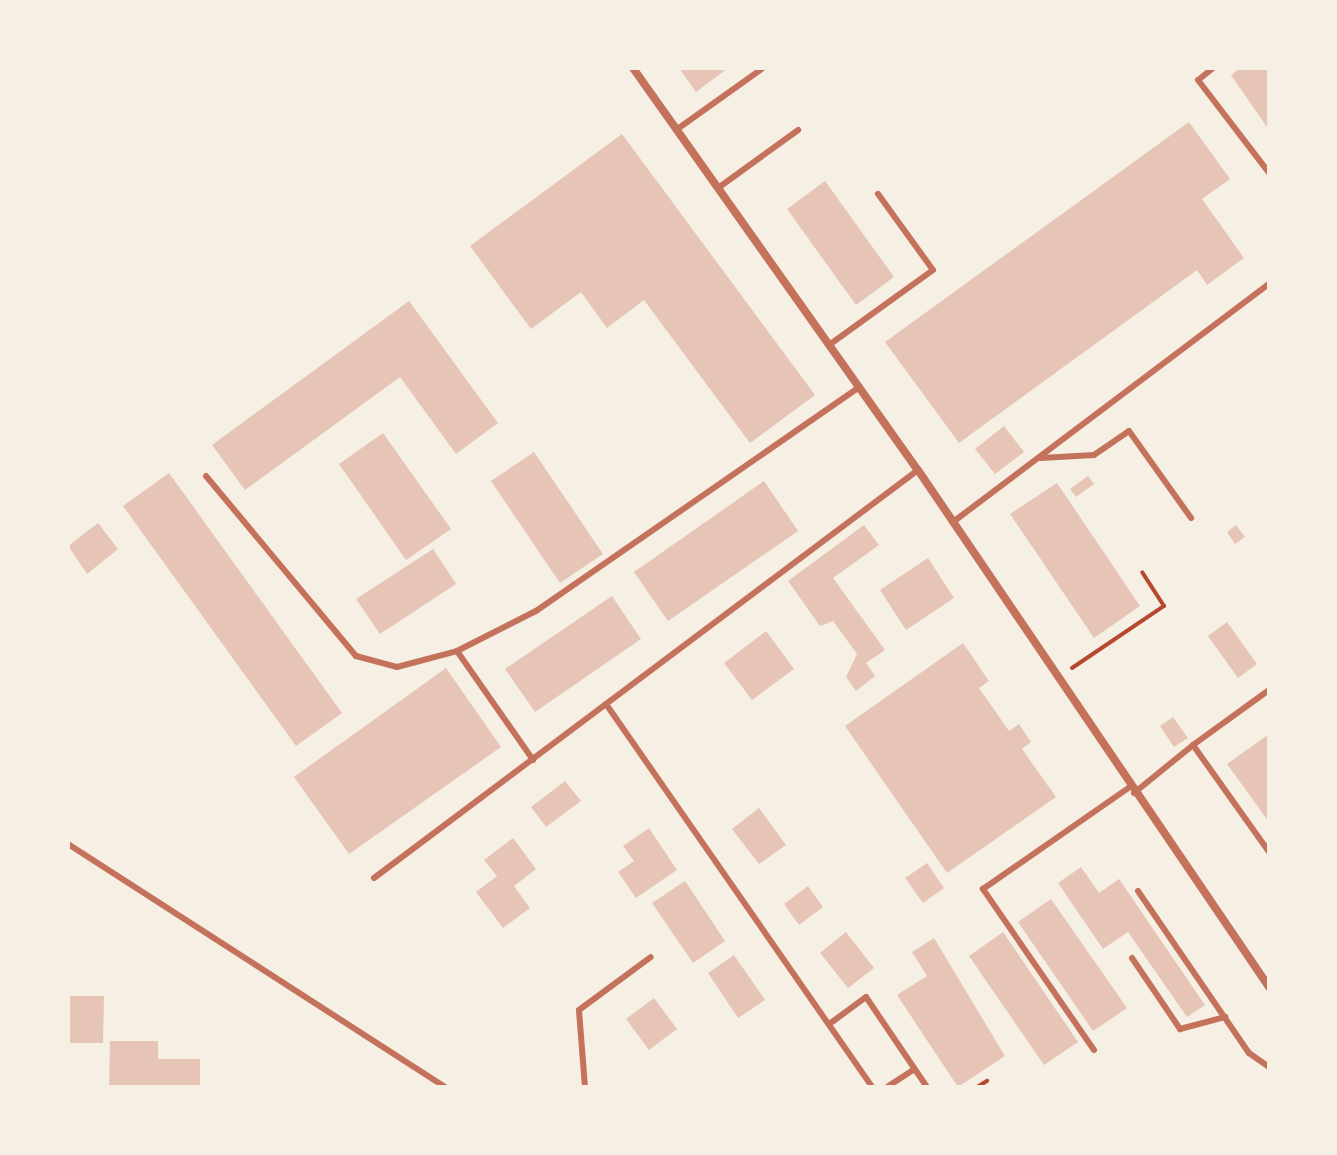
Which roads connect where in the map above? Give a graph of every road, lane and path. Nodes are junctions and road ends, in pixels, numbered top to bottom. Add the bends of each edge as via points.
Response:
1 (633, 68) edge
2 (763, 68) edge
3 (1213, 68) edge
4 (676, 130) junction
5 (798, 130) dead end
6 (1269, 173) edge
7 (718, 188) junction
8 (878, 194) dead end
9 (1269, 284) edge
10 (829, 345) junction
11 (859, 387) junction
12 (1041, 458) junction
13 (918, 470) junction
14 (206, 476) dead end
15 (1191, 518) dead end
16 (953, 522) junction
17 (1142, 572) dead end
18 (457, 651) junction
19 (1056, 677) junction
20 (1269, 690) edge
21 (606, 704) junction
22 (1193, 745) junction
23 (533, 760) junction
24 (1132, 790) junction
25 (68, 844) edge
26 (1269, 852) edge
27 (374, 878) dead end
28 (1138, 891) dead end
29 (651, 957) dead end
30 (1132, 958) dead end
31 (1269, 987) edge
32 (1225, 1017) junction
33 (832, 1022) junction
34 (1094, 1050) dead end
35 (1269, 1067) edge
36 (915, 1069) junction
37 (445, 1087) edge
38 (585, 1087) edge
39 (872, 1087) edge
40 (887, 1087) edge
41 (927, 1087) edge
42 (977, 1087) edge
43 (987, 1087) edge

1 - 4 street
2 - 4 lane
3 - 6 lane via 1198,80
4 - 7 street
5 - 7 lane
7 - 10 street
8 - 10 lane via 933,270
9 - 12 lane
10 - 11 street
11 - 13 street
11 - 18 lane via 536,611
12 - 15 lane via 1094,455 1129,431
12 - 16 lane
13 - 16 street
13 - 21 lane
14 - 18 lane via 356,656 397,667
16 - 19 street
17 - 19 path via 1164,606
18 - 23 lane
19 - 24 street
20 - 22 lane
21 - 23 lane
21 - 33 lane
22 - 24 lane
22 - 26 lane
23 - 27 lane
24 - 31 street
24 - 34 lane via 983,889
25 - 37 lane
28 - 32 lane
29 - 38 lane via 579,1010
30 - 32 lane via 1180,1029
32 - 35 lane
33 - 36 lane via 866,997
33 - 39 lane
36 - 40 lane
36 - 41 lane
42 - 43 path via 987,1081

